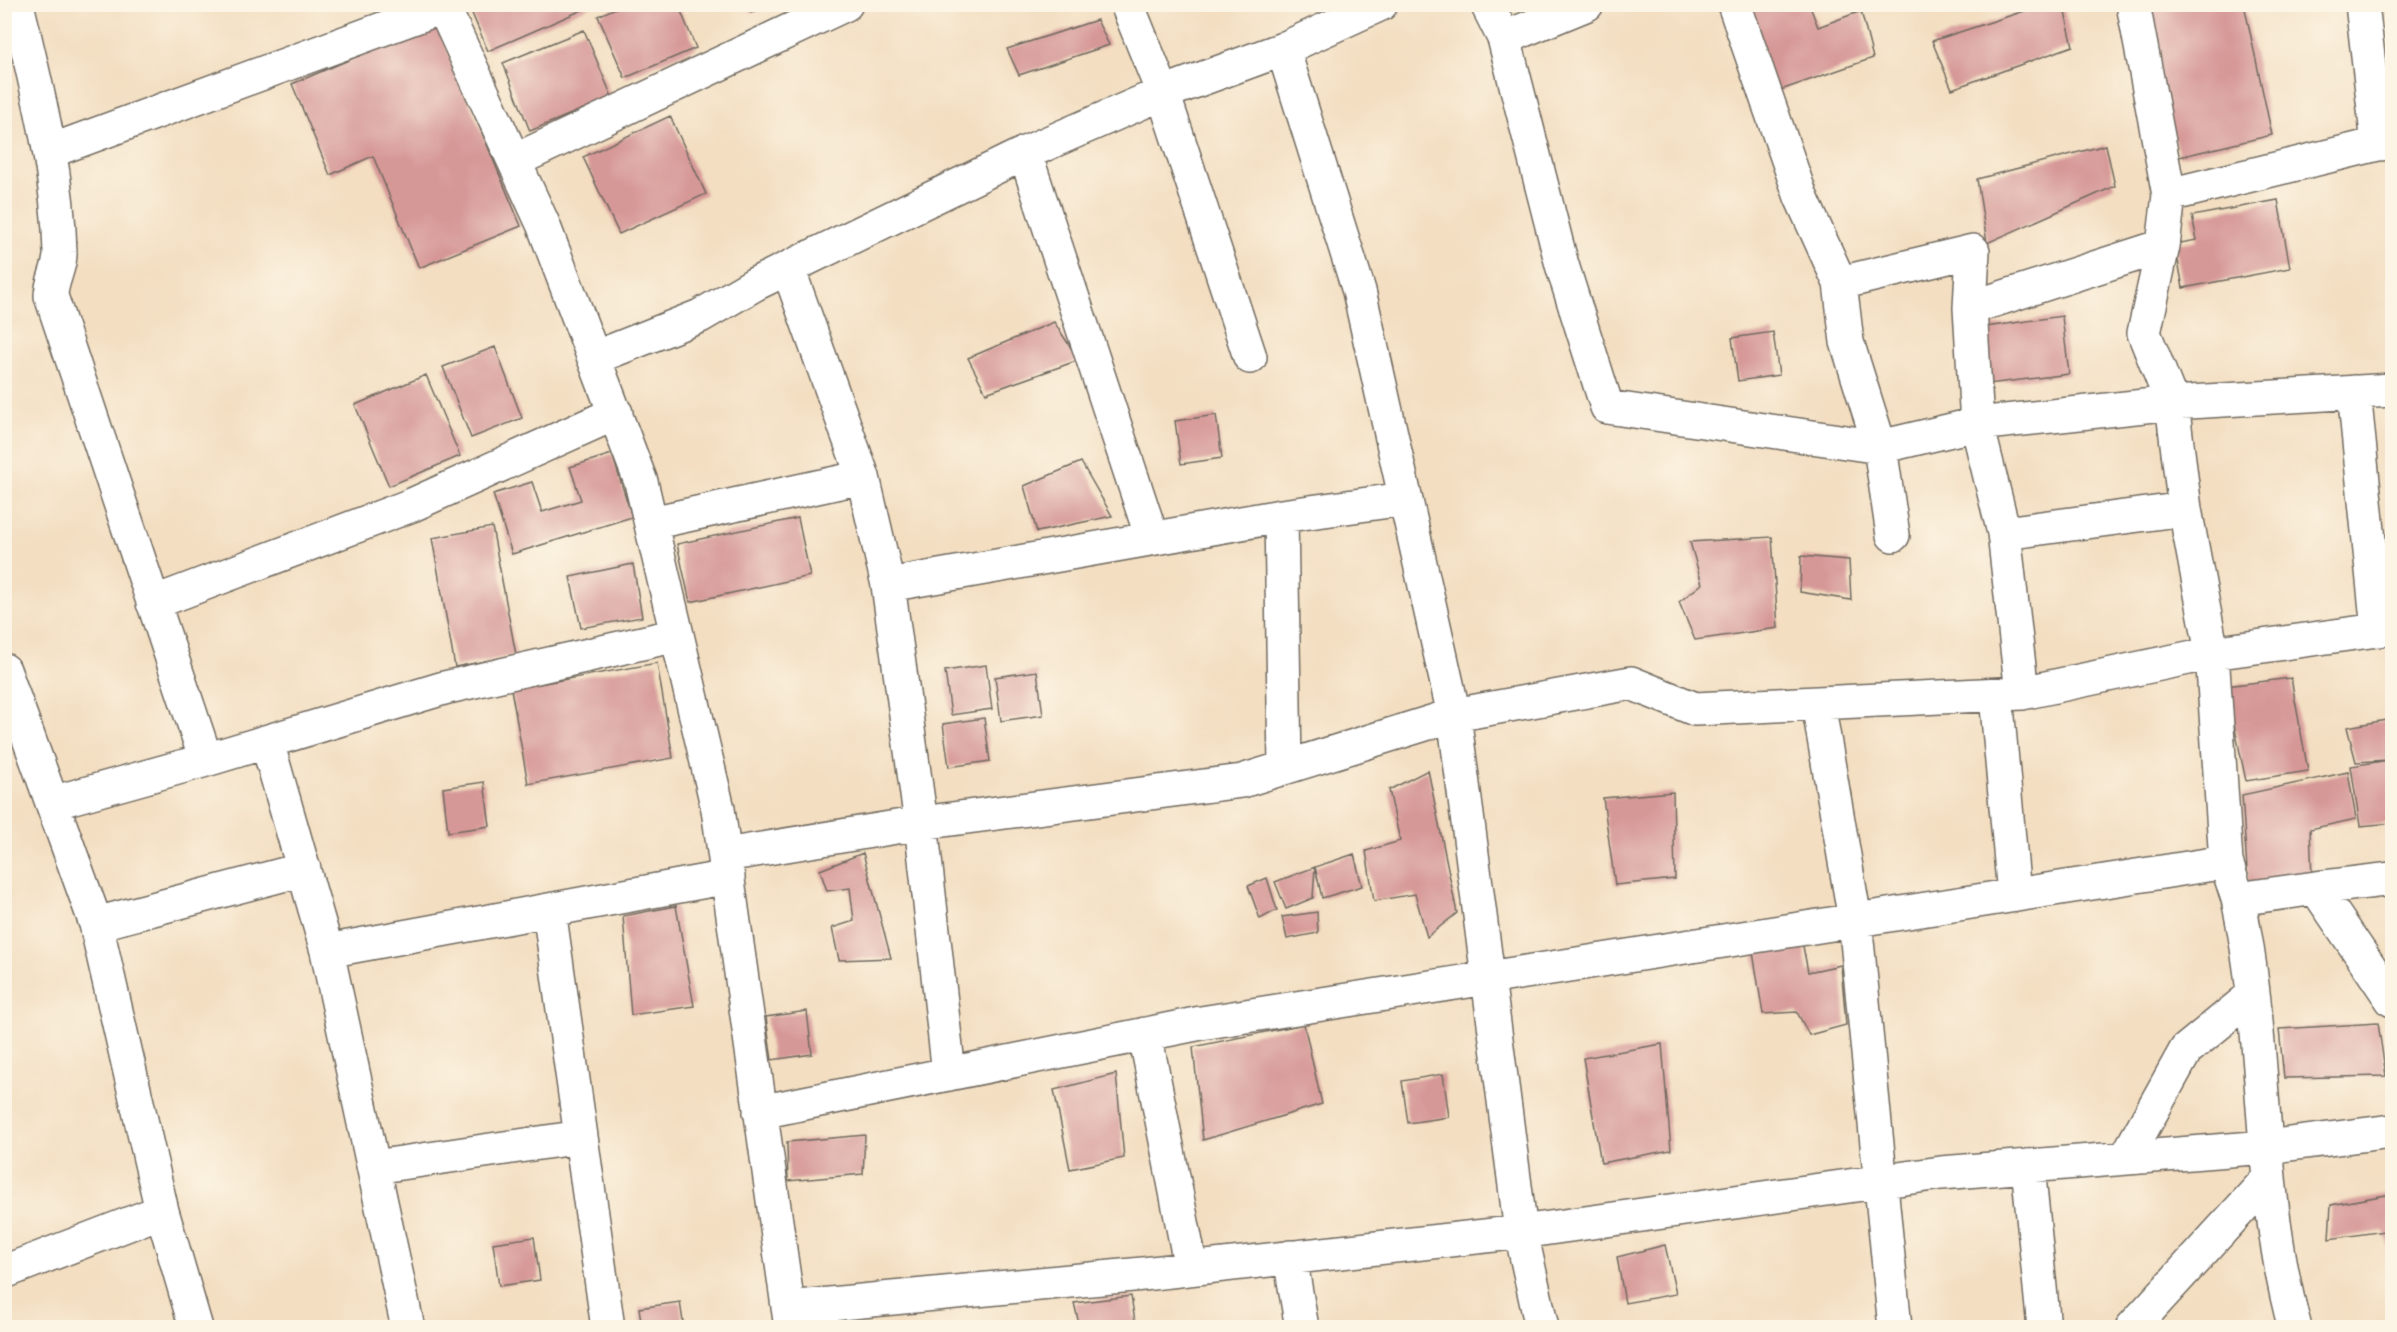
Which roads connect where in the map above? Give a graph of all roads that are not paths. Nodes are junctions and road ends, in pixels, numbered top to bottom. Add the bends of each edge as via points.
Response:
1 (17, 4) edge
2 (846, 4) edge
3 (1126, 4) edge
4 (1381, 4) edge
5 (1487, 4) edge
6 (1587, 4) edge
7 (1734, 4) edge
8 (2133, 4) edge
9 (2362, 4) edge
10 (442, 6) edge
11 (1504, 38) junction
12 (1283, 49) junction
13 (1163, 93) junction
14 (2385, 143) edge
15 (51, 151) junction
16 (1025, 153) junction
17 (514, 161) junction
18 (2169, 195) junction
19 (2163, 246) junction
20 (788, 268) junction
21 (1840, 283) junction
22 (1970, 308) junction
23 (1250, 357) dead end
24 (594, 358) junction
25 (2392, 390) edge
26 (2354, 392) junction
27 (2172, 403) junction
28 (616, 413) junction
29 (1977, 424) junction
30 (1880, 447) junction
31 (863, 477) junction
32 (1404, 499) junction
33 (2185, 509) junction
34 (1281, 516) junction
35 (651, 523) junction
36 (2004, 533) junction
37 (1893, 535) dead end
38 (1152, 538) junction
39 (888, 585) junction
40 (153, 603) junction
41 (2385, 629) edge
42 (677, 635) junction
43 (2212, 653) junction
44 (4, 670) edge
45 (2009, 694) junction
46 (1818, 703) junction
47 (1454, 715) junction
48 (267, 742) junction
49 (206, 760) junction
50 (1285, 767) junction
51 (52, 803) junction
52 (921, 823) junction
53 (2226, 862) junction
54 (726, 866) junction
55 (304, 869) junction
56 (2392, 879) edge
57 (2316, 888) junction
58 (2014, 896) junction
59 (2238, 900) junction
60 (549, 909) junction
61 (1855, 920) junction
62 (96, 924) junction
63 (327, 951) junction
64 (1490, 977) junction
65 (2253, 995) junction
66 (2392, 1000) edge
67 (1145, 1034) junction
68 (949, 1074) junction
69 (760, 1112) junction
70 (2392, 1131) edge
71 (581, 1137) junction
72 (2126, 1158) junction
73 (2268, 1163) junction
74 (2028, 1166) junction
75 (374, 1167) junction
76 (1879, 1182) junction
77 (162, 1211) junction
78 (1521, 1232) junction
79 (1290, 1257) junction
80 (1191, 1268) junction
81 (5, 1272) edge
82 (789, 1318) edge
83 (196, 1328) edge
84 (408, 1328) edge
85 (608, 1328) edge
86 (1302, 1328) edge
87 (1542, 1328) edge
88 (1895, 1328) edge
89 (2044, 1328) edge
90 (2132, 1328) edge
91 (2295, 1328) edge

1 - 15 street
2 - 17 street
3 - 13 street
4 - 12 street
5 - 11 street
6 - 11 street
7 - 21 street via 1801,196
8 - 18 street
9 - 14 street
10 - 15 street
10 - 17 street
11 - 30 street via 1562,265 1607,407
12 - 13 street
12 - 32 street via 1359,291
13 - 16 street
13 - 23 street
14 - 18 street
15 - 40 street via 61,255 51,281 51,296
16 - 20 street
16 - 38 street
17 - 24 street via 543,224
18 - 19 street
19 - 22 street
19 - 27 street via 2144,333
20 - 24 street via 700,316
20 - 31 street
21 - 22 street via 1973,251
21 - 30 street via 1847,342
22 - 29 street
24 - 28 street
25 - 26 street
26 - 27 street
26 - 41 street
27 - 29 street
27 - 33 street
28 - 35 street
28 - 40 street via 412,505
29 - 30 street
29 - 36 street
30 - 37 street
31 - 35 street
31 - 39 street
32 - 34 street
32 - 47 street
33 - 36 street
33 - 43 street
34 - 38 street
34 - 50 street
35 - 42 street
36 - 45 street
38 - 39 street
39 - 52 street
40 - 49 street
41 - 43 street
42 - 48 street via 444,688
42 - 54 street via 718,809
43 - 45 street
43 - 53 street
44 - 51 street
45 - 46 street
45 - 58 street
46 - 47 street via 1695,709 1631,683
46 - 61 street
47 - 50 street
47 - 64 street
48 - 49 street
48 - 55 street
49 - 51 street
50 - 52 street via 1242,781
51 - 62 street
52 - 54 street
52 - 68 street
53 - 58 street
53 - 59 street
54 - 60 street
54 - 69 street
55 - 62 street
55 - 63 street
56 - 57 street
57 - 59 street
57 - 66 street
58 - 61 street
59 - 65 street
60 - 63 street
60 - 71 street
61 - 64 street
61 - 76 street
62 - 77 street
63 - 75 street
64 - 67 street
64 - 78 street
65 - 72 street via 2186,1050
65 - 73 street
67 - 68 street
67 - 80 street
68 - 69 street
69 - 82 street
70 - 73 street
71 - 75 street
71 - 85 street
72 - 73 street
72 - 74 street
73 - 90 street
73 - 91 street via 2282,1282
74 - 76 street
74 - 89 street
75 - 84 street
76 - 78 street
76 - 88 street
77 - 81 street
77 - 83 street
78 - 79 street
78 - 87 street
79 - 80 street
79 - 86 street
80 - 82 street

